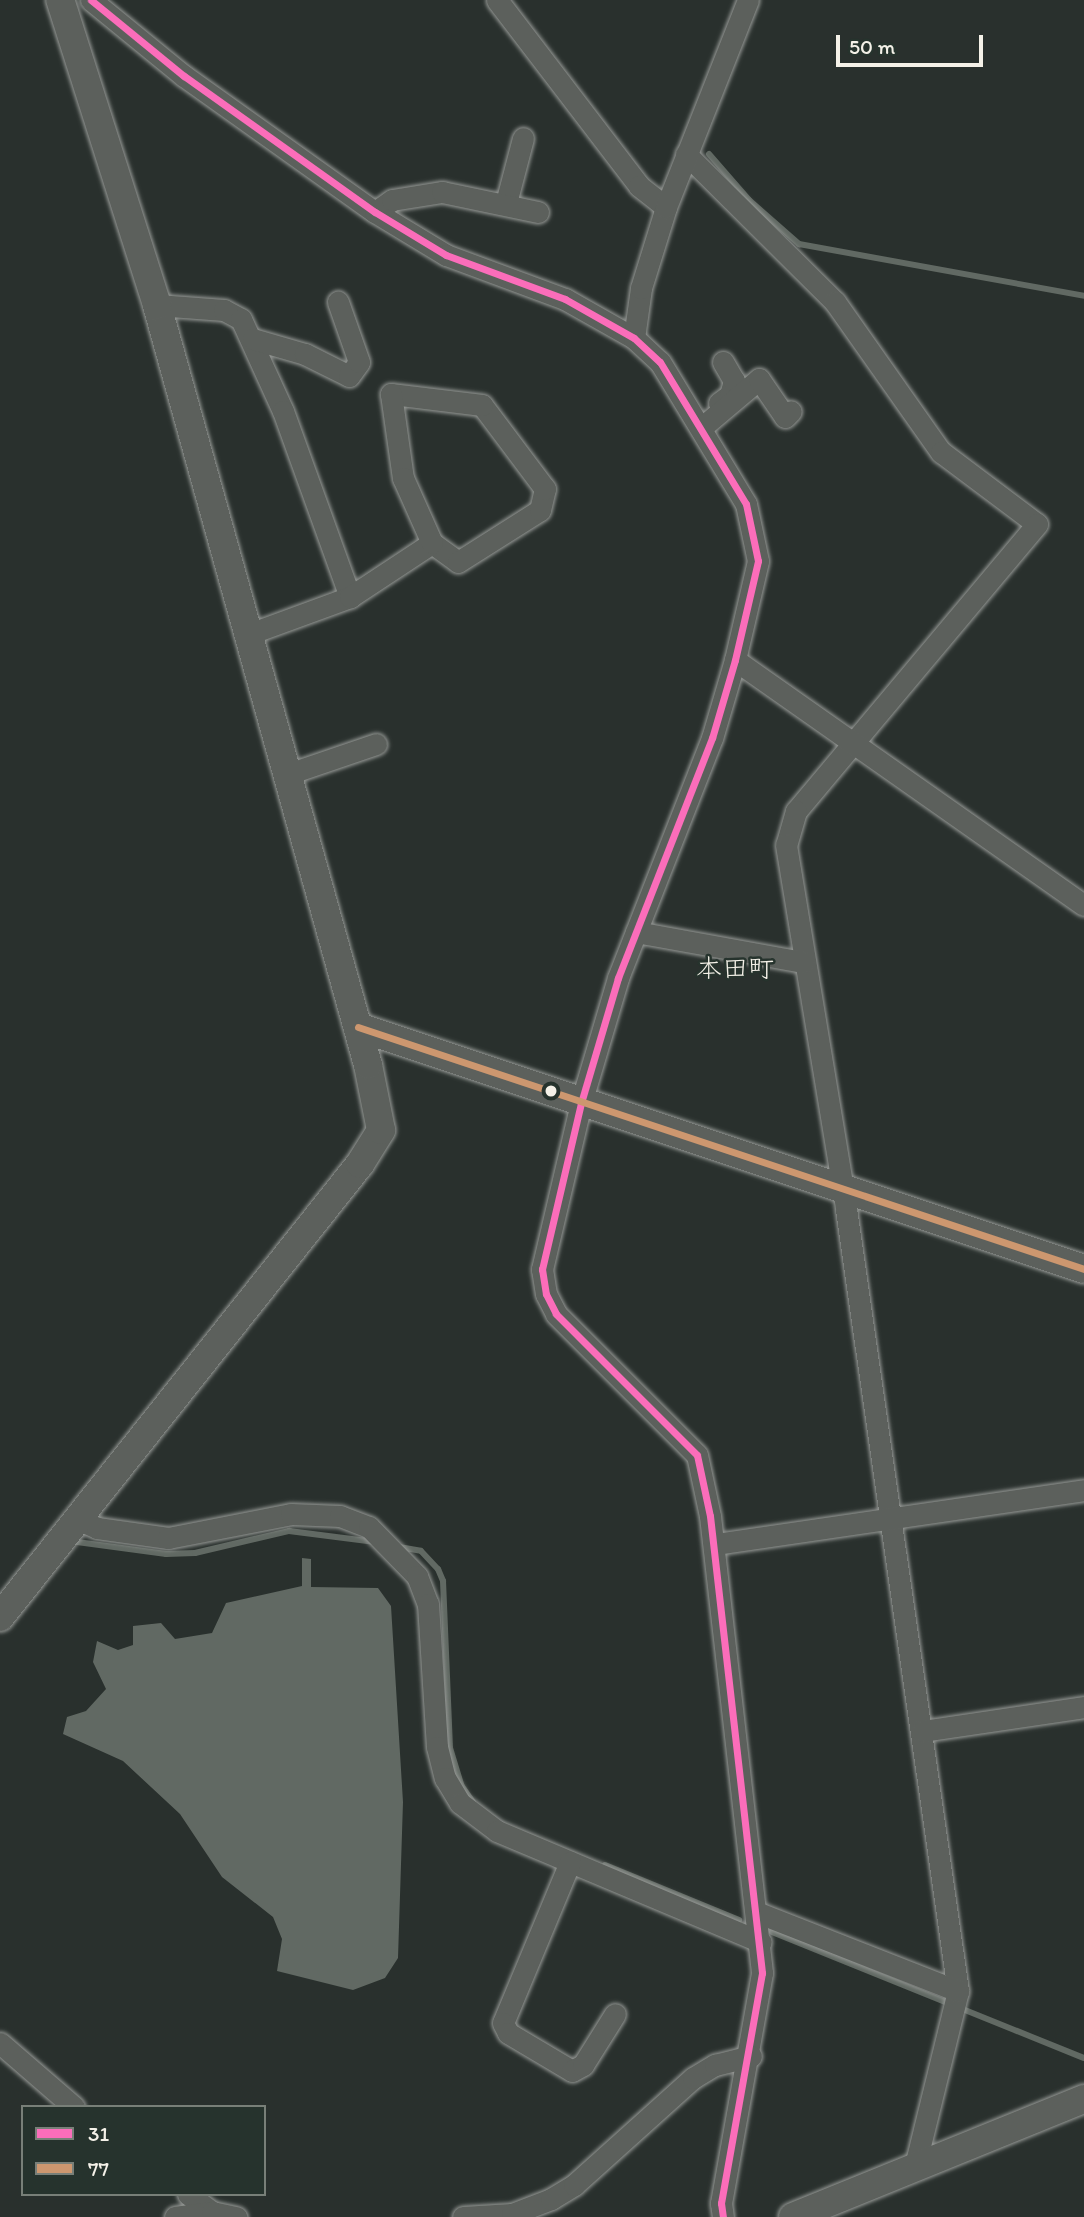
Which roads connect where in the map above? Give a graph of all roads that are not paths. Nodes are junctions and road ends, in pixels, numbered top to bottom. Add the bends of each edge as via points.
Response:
1 (60, 0) edge
2 (91, 0) edge
3 (497, 0) edge
4 (748, 0) edge
5 (523, 138) dead end
6 (686, 154) junction
7 (506, 204) junction
8 (666, 207) junction
9 (375, 212) junction
10 (538, 212) dead end
11 (338, 302) dead end
12 (156, 305) junction
13 (634, 338) junction
14 (253, 339) junction
15 (723, 362) dead end
16 (791, 411) dead end
17 (698, 424) junction
18 (432, 543) junction
19 (350, 597) junction
20 (249, 634) junction
21 (735, 660) junction
22 (376, 744) dead end
23 (854, 744) junction
24 (288, 774) junction
25 (1084, 905) edge
26 (636, 932) junction
27 (803, 962) junction
28 (358, 1027) junction
29 (581, 1103) junction
30 (842, 1188) junction
31 (1084, 1269) edge
32 (1084, 1490) edge
33 (78, 1519) junction
34 (892, 1522) junction
35 (715, 1545) junction
36 (0, 1617) edge
37 (1084, 1707) edge
38 (922, 1731) junction
39 (570, 1862) junction
40 (759, 1913) junction
41 (761, 1942) junction
42 (957, 1995) junction
43 (615, 2014) dead end
44 (0, 2043) edge
45 (751, 2056) junction
46 (1084, 2099) edge
47 (72, 2105) edge
48 (915, 2166) junction
49 (191, 2196) edge
50 (212, 2212) junction
51 (496, 2216) edge
52 (175, 2217) edge
53 (236, 2217) edge
54 (463, 2217) edge
55 (723, 2217) edge
56 (793, 2217) edge

1 - 12 street
2 - 9 street via 184,76
3 - 8 street via 639,186
4 - 6 street
5 - 7 street
6 - 8 street
6 - 23 street via 835,302 941,452 1037,524
7 - 9 street via 442,192 392,200
7 - 10 street
8 - 13 street via 640,288
9 - 13 street via 446,255 565,299
11 - 14 street via 359,362 349,376 305,354
12 - 14 street via 224,310 242,319
12 - 20 street
13 - 17 street via 660,362
14 - 19 street
15 - 17 street via 734,381 730,396
16 - 17 street via 785,417 759,379
17 - 21 street via 746,504 758,561
18 - 18 street via 458,562 540,510 545,489 482,405 391,394 403,478
18 - 19 street
19 - 20 street
20 - 24 street
21 - 23 street
21 - 26 street via 712,738
22 - 24 street
23 - 25 street
23 - 27 street via 796,811 786,845
24 - 28 street
26 - 27 street
26 - 29 street
27 - 30 street
28 - 29 street
28 - 33 street via 381,1130 377,1141
29 - 30 street
29 - 35 street via 546,1241 542,1269 546,1294 583,1346 697,1455
30 - 31 street
30 - 34 street
32 - 34 street
33 - 36 street
33 - 39 street via 97,1528 168,1538 290,1514 340,1516 369,1527 417,1577 428,1604 437,1747 452,1792 497,1831
34 - 35 street
34 - 38 street
35 - 40 street
37 - 38 street
38 - 42 street
39 - 41 street
39 - 43 street via 503,2019 504,2028 572,2071 583,2065
40 - 41 street
40 - 42 street
41 - 45 street via 761,1986
42 - 48 street
44 - 47 street
45 - 51 street via 715,2065 693,2078 563,2192 512,2214
45 - 55 street via 721,2203
46 - 48 street
48 - 56 street
49 - 50 street
50 - 52 street
50 - 53 street
51 - 54 street

